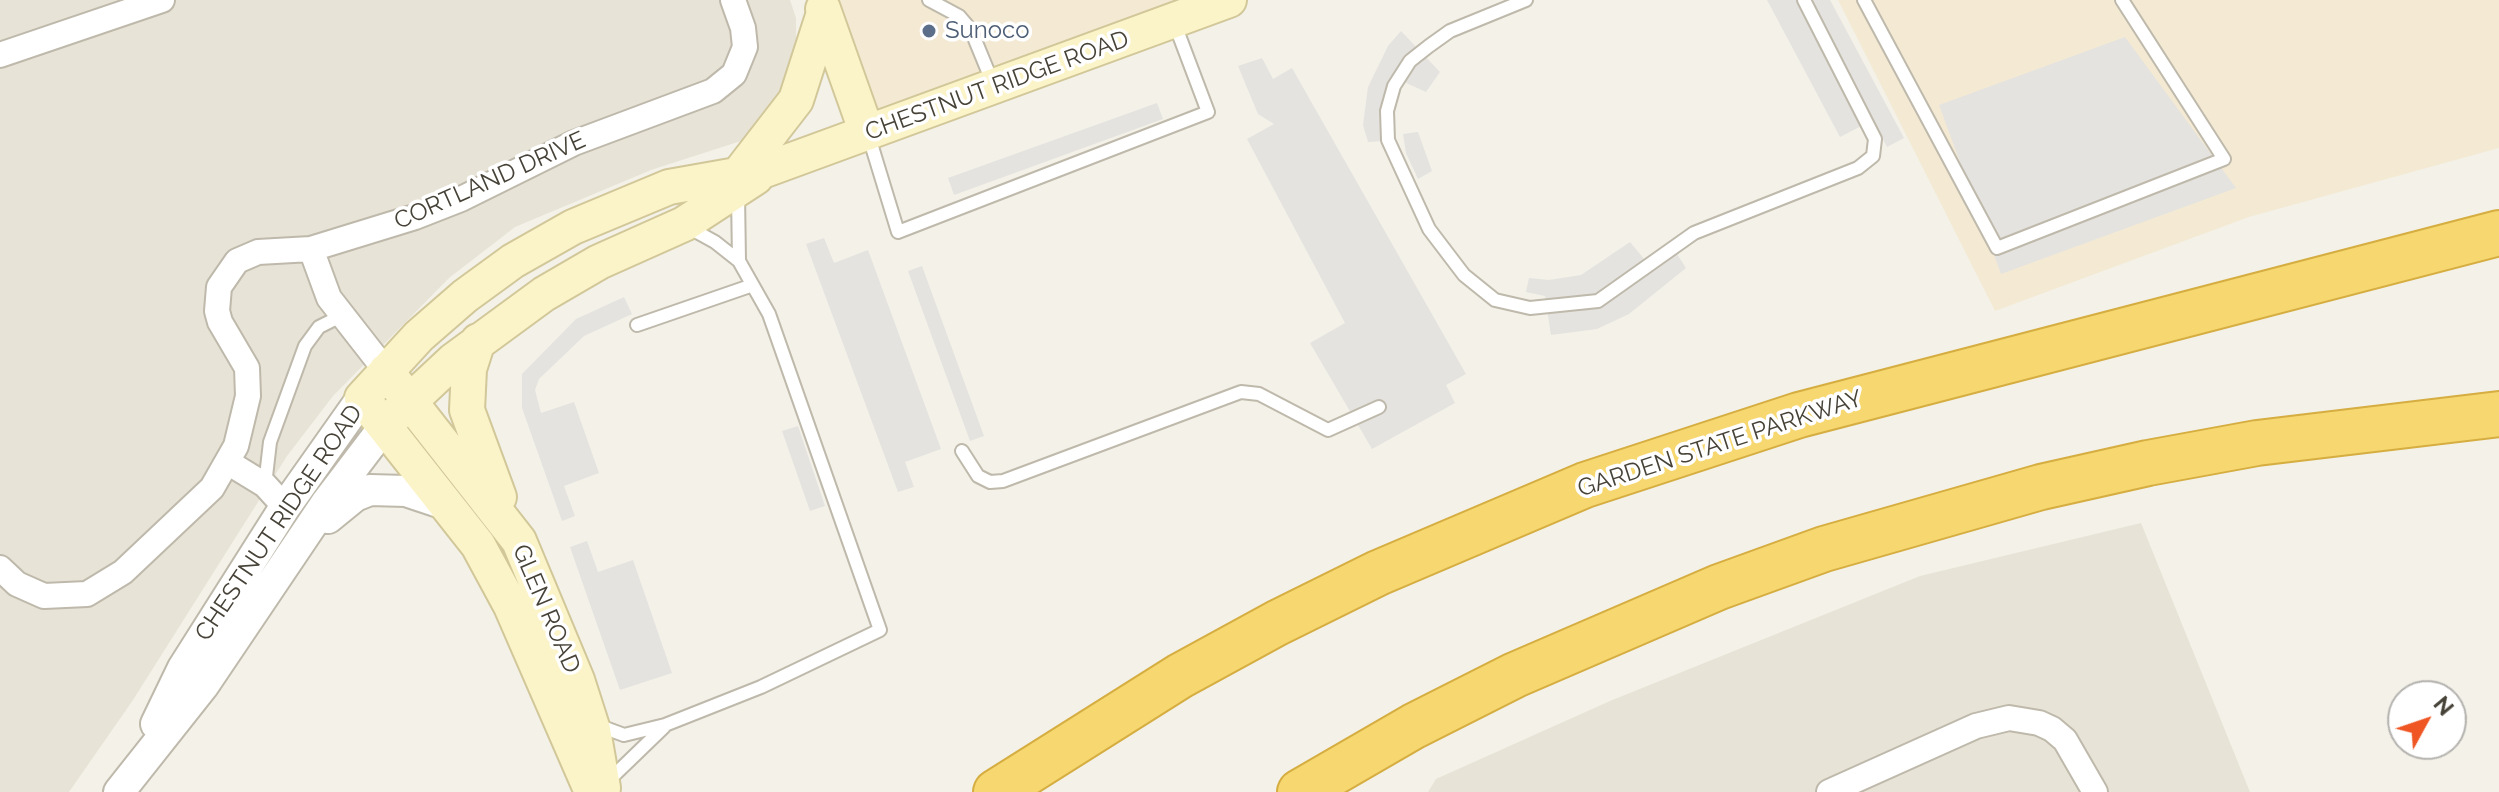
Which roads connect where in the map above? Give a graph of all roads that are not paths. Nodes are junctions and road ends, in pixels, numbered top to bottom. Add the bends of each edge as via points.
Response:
1 (162, 0) edge
2 (733, 0) edge
3 (929, 0) edge
4 (1526, 0) edge
5 (1804, 0) edge
6 (1864, 0) edge
7 (2122, 0) edge
8 (1222, 1) edge
9 (822, 6) edge
10 (1174, 22) junction
11 (0, 55) edge
12 (995, 87) junction
13 (867, 133) junction
14 (747, 178) junction
15 (684, 224) junction
16 (2499, 233) edge
17 (311, 249) junction
18 (739, 261) junction
19 (750, 286) junction
20 (341, 316) junction
21 (637, 325) dead end
22 (478, 341) junction
23 (386, 371) junction
24 (362, 398) junction
25 (408, 401) junction
26 (1379, 407) dead end
27 (2499, 414) edge
28 (384, 427) junction
29 (962, 451) dead end
30 (229, 463) junction
31 (275, 496) junction
32 (448, 505) junction
33 (519, 541) junction
34 (294, 549) junction
35 (0, 568) edge
36 (591, 722) junction
37 (665, 725) junction
38 (125, 782) edge
39 (600, 790) edge
40 (996, 792) edge
41 (1300, 792) edge
42 (1829, 792) edge
43 (2095, 792) edge

1 - 11 street
2 - 17 street, CORTLAND DRIVE via 745,47 724,85 574,143 437,209
3 - 12 lane via 959,16 971,30
4 - 5 lane via 1450,31 1410,61 1394,86 1387,111 1388,140 1429,229 1464,275 1495,300 1530,308 1598,301 1694,233 1858,168 1873,156 1875,139
6 - 7 lane via 1997,248 2224,159
8 - 10 main road, CHESTNUT RIDGE ROAD
9 - 13 main road
9 - 14 main road via 796,100
10 - 12 main road, CHESTNUT RIDGE ROAD
10 - 13 lane via 1208,112 898,232
12 - 13 main road, CHESTNUT RIDGE ROAD
13 - 14 main road, CHESTNUT RIDGE ROAD
14 - 15 main road, CHESTNUT RIDGE ROAD
14 - 18 lane
14 - 23 main road, CHESTNUT RIDGE ROAD via 669,187 542,244 465,296
15 - 18 lane
15 - 22 main road, CHESTNUT RIDGE ROAD via 569,278
16 - 40 highway, GARDEN STATE PARKWAY via 1799,415 1585,485 1429,550 1277,623 1180,676
17 - 20 street
17 - 30 street, CORTLAND DRIVE via 247,256 229,269 219,287 220,322 243,357 248,380 246,411
18 - 19 lane
19 - 21 lane
19 - 37 lane via 769,314 880,630 761,687
20 - 23 street
20 - 31 lane via 319,327 305,346 270,442
22 - 25 main road, CHESTNUT RIDGE ROAD
22 - 33 main road via 469,369 467,410
23 - 24 main road, CHESTNUT RIDGE ROAD
23 - 25 main road, GLEN ROAD
24 - 28 main road, GLEN ROAD
24 - 31 street, CHESTNUT RIDGE ROAD
25 - 28 main road, CHESTNUT RIDGE ROAD
25 - 33 main road, GLEN ROAD
26 - 29 lane via 1328,430 1259,394 1241,392 1003,481 978,476
27 - 41 highway via 2285,439 2148,463 2041,487 1824,549 1719,587 1515,675
28 - 32 main road, GLEN ROAD
28 - 34 street, CHESTNUT RIDGE ROAD
30 - 31 street
30 - 35 street, CORTLAND DRIVE via 200,501 100,589 74,597 44,596 17,584
31 - 38 street, CHESTNUT RIDGE ROAD
32 - 34 street via 395,489 363,492
32 - 39 main road, GLEN ROAD via 505,595
33 - 36 main road, GLEN ROAD
34 - 38 street, CHESTNUT RIDGE ROAD via 203,686
36 - 37 lane via 624,735
36 - 39 main road, GLEN ROAD
37 - 39 lane
42 - 43 street via 1976,726 2009,718 2039,723 2065,740

